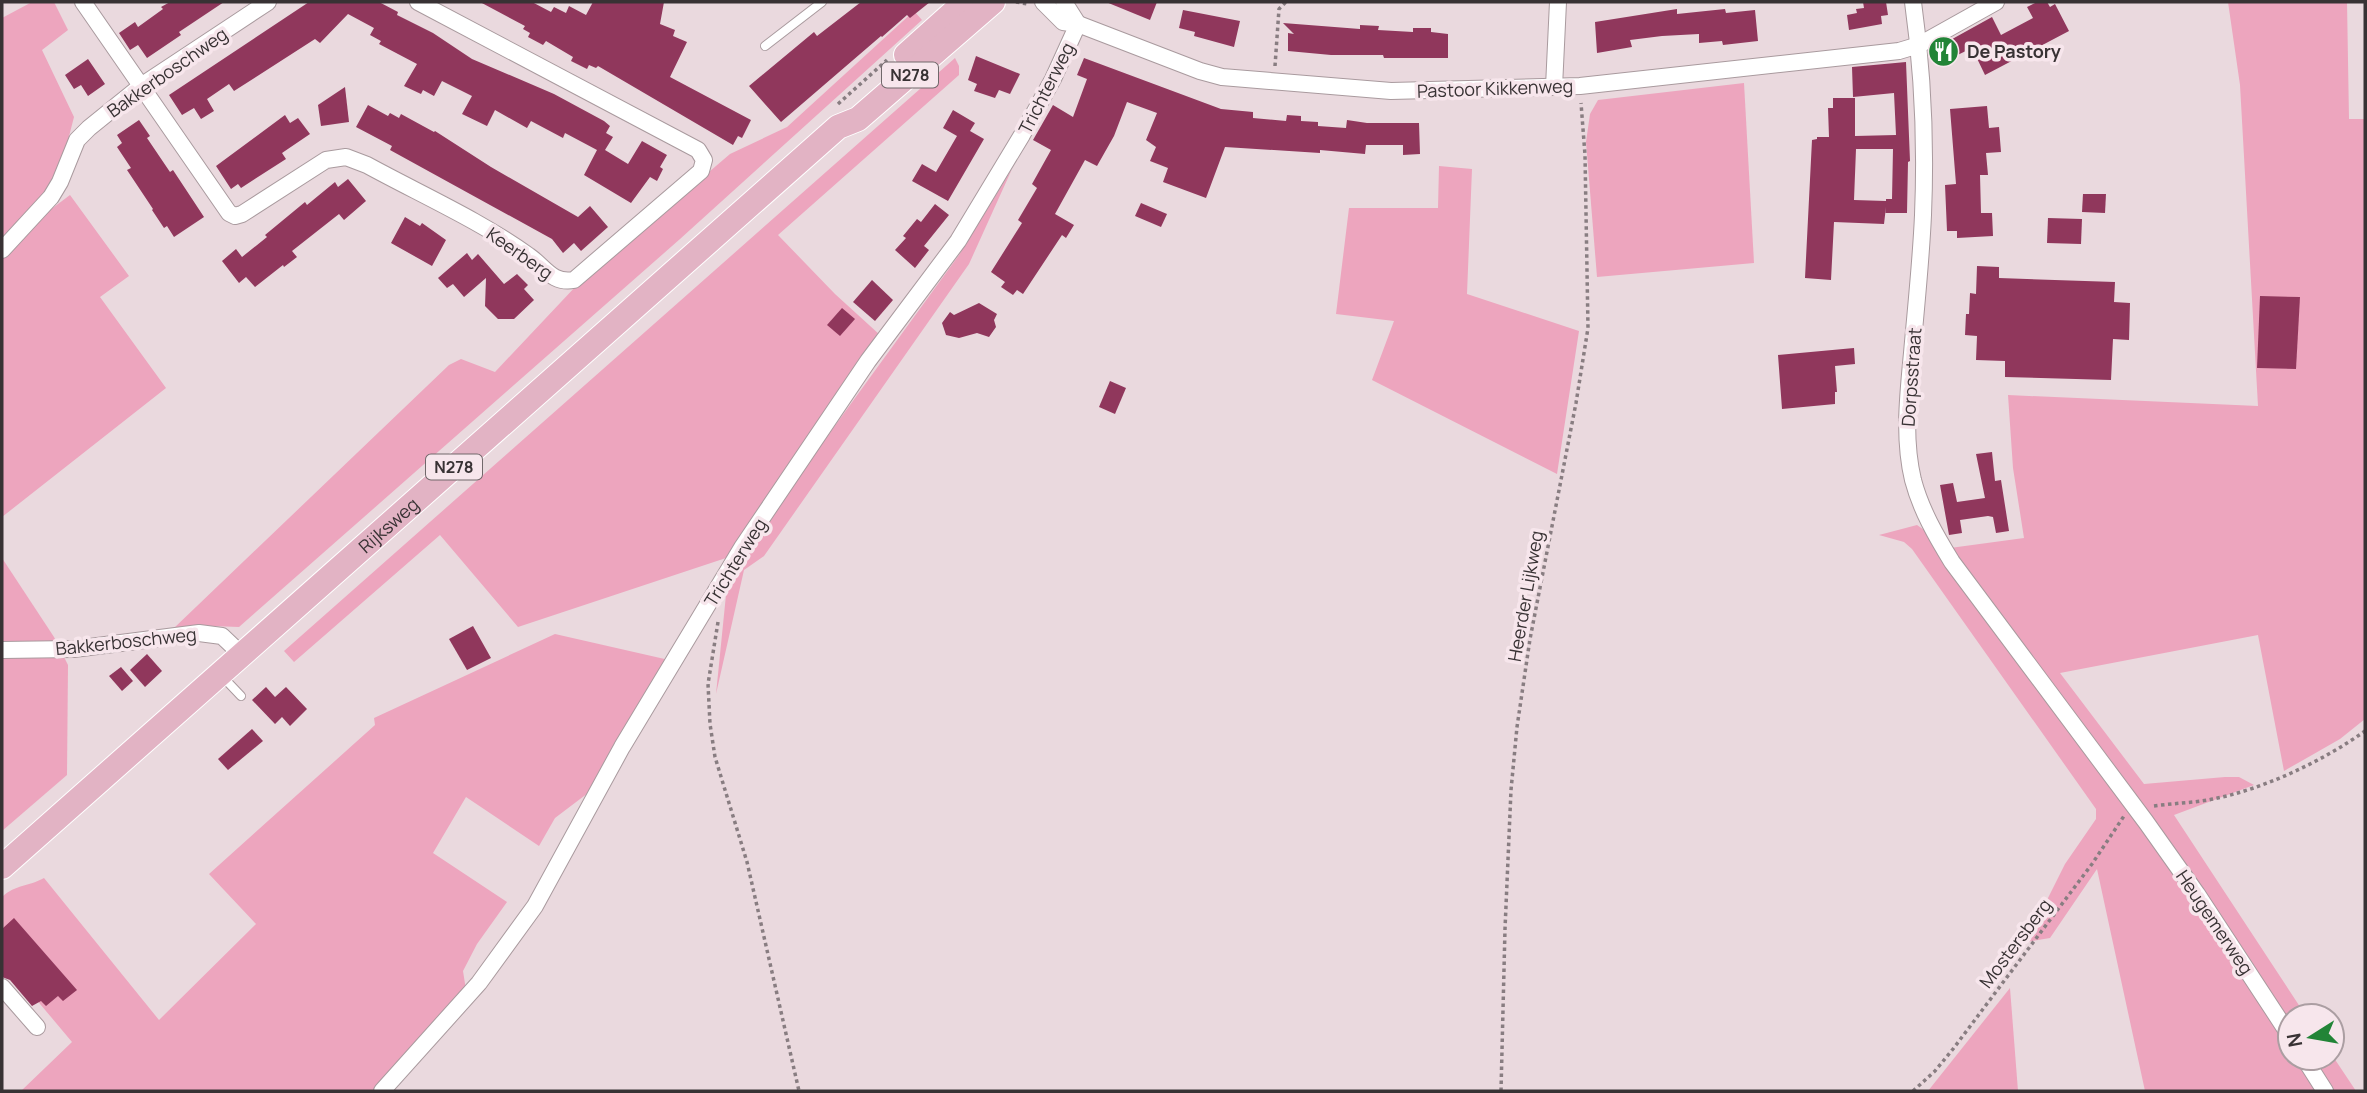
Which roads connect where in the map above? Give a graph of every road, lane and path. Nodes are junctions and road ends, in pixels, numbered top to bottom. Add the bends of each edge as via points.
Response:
1 (83, 2) edge
2 (268, 2) edge
3 (418, 2) edge
4 (822, 2) edge
5 (965, 2) edge
6 (993, 2) edge
7 (1043, 2) edge
8 (1063, 2) edge
9 (1286, 2) edge
10 (1558, 2) edge
11 (1913, 2) edge
12 (1996, 2) edge
13 (1078, 24) junction
14 (1919, 45) junction
15 (765, 46) dead end
16 (895, 52) dead end
17 (1274, 82) junction
18 (141, 86) junction
19 (1554, 87) junction
20 (1581, 109) dead end
21 (837, 116) junction
22 (2, 250) edge
23 (719, 618) dead end
24 (2, 650) edge
25 (242, 655) junction
26 (220, 674) junction
27 (241, 696) dead end
28 (2365, 731) edge
29 (2137, 809) junction
30 (2, 867) edge
31 (2, 986) edge
32 (2276, 1015) edge
33 (37, 1027) dead end
34 (2313, 1072) edge
35 (382, 1091) edge
36 (799, 1091) edge
37 (1501, 1091) edge
38 (1913, 1091) edge
39 (2325, 1091) edge

1 - 18 street
2 - 18 street, Bakkerboschweg
3 - 18 street, Keerberg via 698,150 704,160 701,171 574,280 564,282 492,232 346,157 326,160 235,216
4 - 15 lane
5 - 21 main road, Rijksweg / N278
6 - 21 main road, Rijksweg / N278 via 858,120
7 - 13 street, Pastoor Kikkenweg via 1061,22
8 - 13 street
9 - 17 path via 1279,9
10 - 19 street
11 - 14 street, Dorpsstraat
12 - 14 street, Pastoor Kikkenweg
13 - 17 street, Pastoor Kikkenweg via 1210,74
13 - 35 street, Trichterweg via 1053,79 958,241 868,361 743,546 622,747 535,906 479,983
14 - 19 street, Pastoor Kikkenweg via 1762,68
14 - 29 street, Dorpsstraat via 1923,207 1907,394 1913,480 1932,529 1952,562
16 - 21 path
17 - 19 street, Pastoor Kikkenweg via 1391,91
18 - 22 street, Bakkerboschweg via 77,140 51,197
20 - 37 path, Heerder Lijkweg via 1588,328 1517,727
21 - 25 main road, Rijksweg / N278
23 - 36 path via 708,684 715,757 747,862
24 - 25 street, Bakkerboschweg via 74,649 199,633 222,636
25 - 26 main road, Rijksweg / N278
26 - 27 lane
26 - 30 main road, Rijksweg / N278
28 - 29 path via 2322,758 2239,793
29 - 32 street, Heugemerweg
29 - 38 path, Mostersberg via 2119,822 1953,1049
31 - 33 street
34 - 39 street

